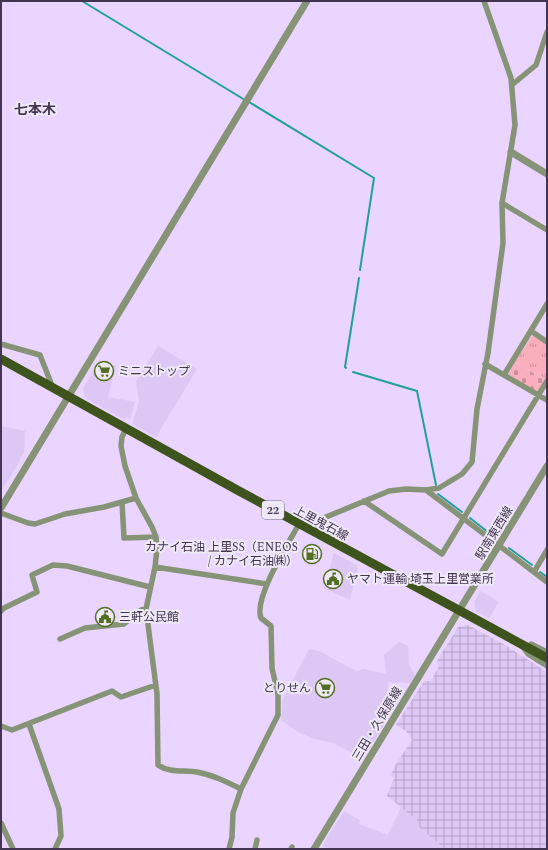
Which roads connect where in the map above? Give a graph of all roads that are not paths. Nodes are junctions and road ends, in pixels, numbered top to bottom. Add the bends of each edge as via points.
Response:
1 (307, 1) edge
2 (484, 1) edge
3 (547, 32) edge
4 (513, 84) junction
5 (511, 152) junction
6 (547, 174) edge
7 (502, 203) junction
8 (547, 230) edge
9 (547, 304) edge
10 (531, 331) junction
11 (547, 342) edge
12 (1, 344) edge
13 (1, 359) edge
14 (486, 364) junction
15 (504, 375) junction
16 (547, 381) edge
17 (54, 390) junction
18 (538, 395) junction
19 (68, 398) junction
20 (547, 400) edge
21 (126, 430) junction
22 (547, 466) edge
23 (426, 490) junction
24 (136, 498) junction
25 (364, 501) junction
26 (122, 502) junction
27 (1, 508) edge
28 (1, 513) edge
29 (464, 519) junction
30 (303, 526) junction
31 (156, 537) junction
32 (499, 546) junction
33 (547, 550) edge
34 (155, 567) junction
35 (534, 572) junction
36 (547, 582) edge
37 (267, 584) junction
38 (150, 587) junction
39 (146, 609) junction
40 (1, 611) edge
41 (459, 611) junction
42 (60, 639) dead end
43 (520, 644) junction
44 (547, 652) edge
45 (547, 658) edge
46 (547, 666) edge
47 (156, 685) junction
48 (29, 724) junction
49 (1, 726) edge
50 (241, 789) junction
51 (1, 823) edge
52 (258, 840) dead end
53 (13, 849) edge
54 (55, 849) edge
55 (229, 849) edge
56 (255, 849) edge
57 (314, 849) edge

1 - 19 street
2 - 4 street
3 - 4 street via 536,66
4 - 5 street via 515,124
5 - 6 street
5 - 7 street
7 - 8 street
7 - 14 street via 504,243
9 - 10 street
10 - 11 street
10 - 15 street
12 - 17 street via 40,355
13 - 17 main road, 上里鬼石線 / 22
14 - 15 street
14 - 23 street via 477,409 472,462 462,474 448,484
15 - 18 street
16 - 18 street
17 - 19 main road, 上里鬼石線 / 22
18 - 20 street
18 - 29 street
19 - 21 main road, 上里鬼石線 / 22
19 - 27 street
21 - 24 street via 122,438 122,455
21 - 30 main road, 上里鬼石線 / 22
22 - 32 street, 駅南東西線
23 - 25 street via 398,489
23 - 29 street
24 - 26 street
24 - 31 street
25 - 29 street via 442,554
25 - 30 street
26 - 28 street via 65,514 35,524 28,524
26 - 31 street via 124,538
29 - 32 street
30 - 37 street
30 - 41 main road, 上里鬼石線 / 22
31 - 34 street
32 - 35 street
32 - 41 street, 駅南東西線
33 - 35 street
34 - 37 street
34 - 38 street
35 - 36 street
37 - 50 street via 260,614 271,626 272,668 278,695 278,715
38 - 39 street
38 - 40 street via 67,566 53,565 32,575 37,592
39 - 42 street via 140,610 124,624 85,628
39 - 47 street
41 - 43 main road, 上里鬼石線 / 22
41 - 57 street, 三田・久保原線
43 - 44 street via 530,644
43 - 45 main road, 上里鬼石線 / 22
43 - 46 street via 528,654
47 - 48 street via 121,697 112,691
47 - 50 street via 158,765 164,769 198,772
48 - 49 street via 12,730
48 - 54 street via 59,809 61,836
50 - 55 street via 233,814
51 - 53 street
52 - 56 street

